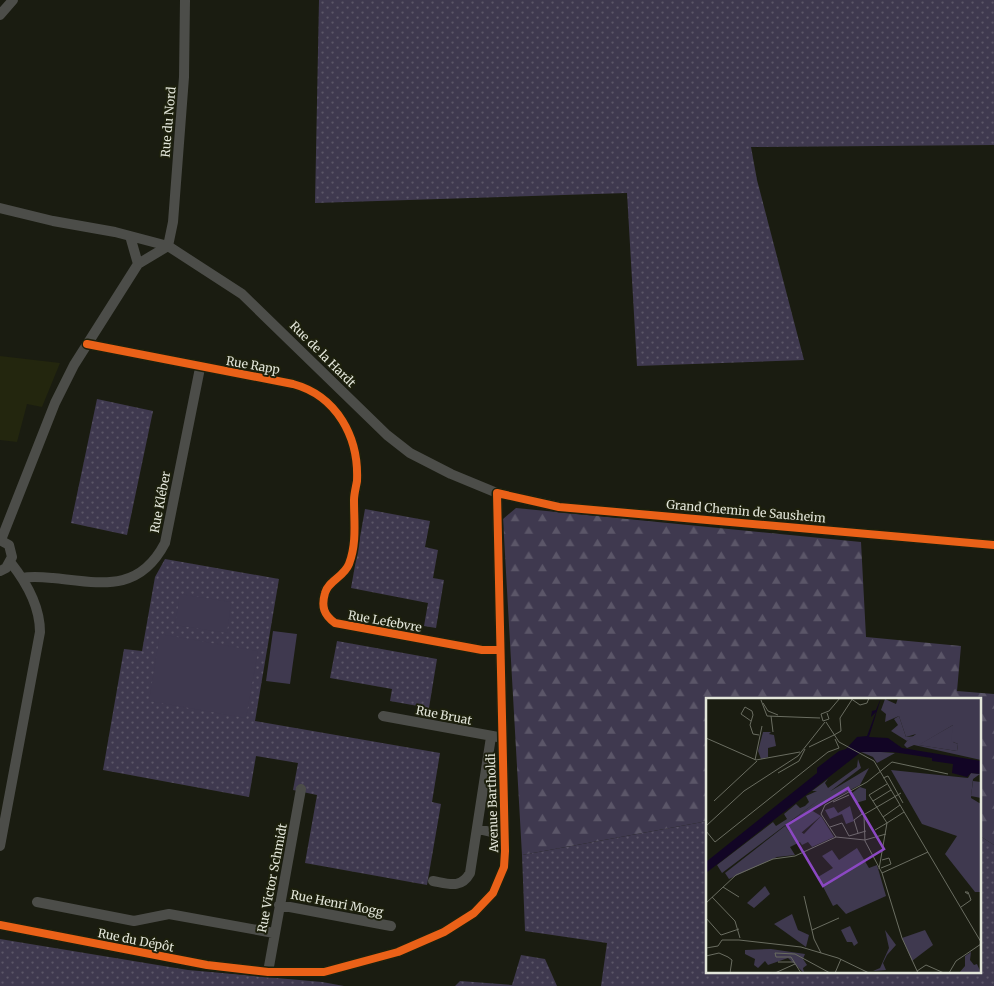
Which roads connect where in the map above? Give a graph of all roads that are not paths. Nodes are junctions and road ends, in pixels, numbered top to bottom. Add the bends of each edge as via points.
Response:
1 (13, 0) edge
2 (185, 0) edge
3 (0, 15) edge
4 (0, 208) edge
5 (130, 236) junction
6 (168, 246) junction
7 (138, 264) junction
8 (86, 344) junction
9 (200, 368) junction
10 (357, 480) joint
11 (497, 493) junction
12 (1, 540) edge
13 (994, 544) edge
14 (11, 563) junction
15 (0, 571) edge
16 (22, 578) junction
17 (499, 650) junction
18 (383, 716) dead end
19 (496, 737) junction
20 (301, 789) dead end
21 (478, 829) junction
22 (504, 835) junction
23 (0, 846) edge
24 (433, 881) dead end
25 (37, 902) dead end
26 (279, 904) junction
27 (0, 926) edge
28 (391, 926) dead end
29 (274, 933) junction
30 (268, 972) junction

1 - 3 street
2 - 6 street, Rue du Nord via 184,77 173,222
4 - 5 street, Rue de la Hardt
5 - 6 street, Rue de la Hardt
5 - 7 street
6 - 7 street
6 - 11 street, Rue de la Hardt via 242,294 397,444 452,474
7 - 8 street
8 - 9 street, Rue Rapp
8 - 12 street via 55,403
9 - 10 street, Rue Rapp via 293,384 327,400 346,425
9 - 16 street, Rue Kléber via 165,543 154,560 139,574 117,582
10 - 17 street, Rue Lefebvre via 354,498 356,527 349,565 325,592 323,608 327,617 334,623 482,650
11 - 13 street, Grand Chemin de Sausheim via 560,506
11 - 17 street, Avenue Bartholdi
12 - 14 street via 12,551
14 - 15 street
14 - 16 street
16 - 23 street via 35,607 40,632
17 - 19 street, Avenue Bartholdi
18 - 19 street, Rue Bruat
19 - 21 street
19 - 22 street, Avenue Bartholdi
20 - 26 street, Rue Victor Schmidt
21 - 22 street
21 - 24 street via 473,862 466,881 458,885
22 - 30 street, Avenue Bartholdi via 504,867 493,893 474,913 444,932 398,952 324,972
25 - 29 street via 134,921 169,914
26 - 28 street, Rue Henri Mogg
26 - 29 street, Rue Victor Schmidt
27 - 30 street, Rue du Dépôt via 207,965
29 - 30 street, Rue Victor Schmidt

